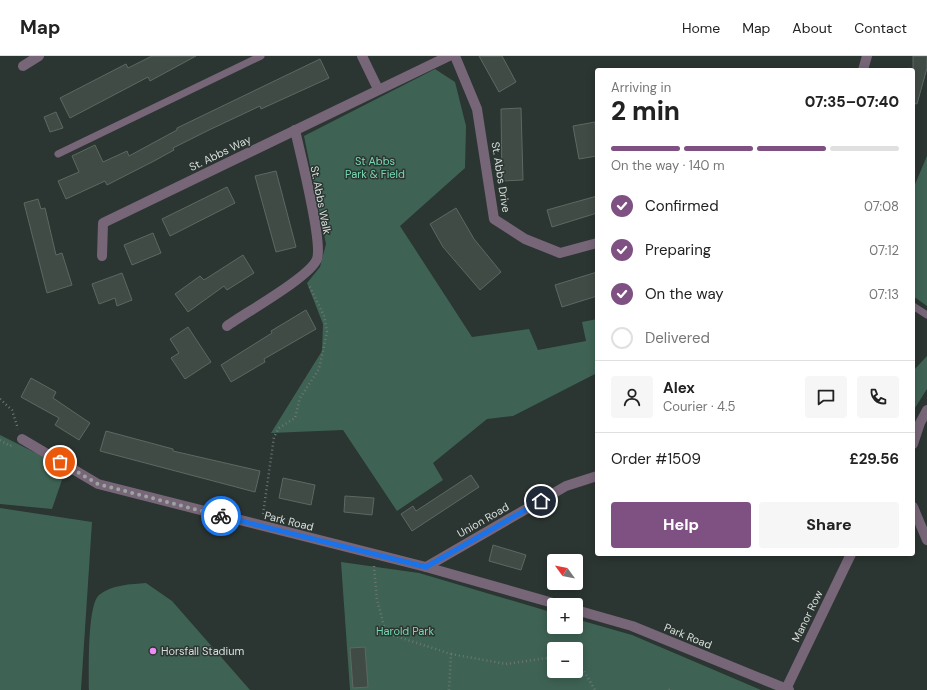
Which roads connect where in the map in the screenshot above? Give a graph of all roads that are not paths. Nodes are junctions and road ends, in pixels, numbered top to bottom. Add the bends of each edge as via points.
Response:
1 (39, 56) edge
2 (261, 56) edge
3 (362, 56) edge
4 (449, 56) edge
5 (455, 56) edge
6 (867, 56) edge
7 (23, 66) dead end
8 (864, 68) edge
9 (378, 89) junction
10 (294, 130) junction
11 (58, 154) dead end
12 (595, 244) edge
13 (102, 256) dead end
14 (915, 307) edge
15 (927, 315) edge
16 (227, 326) dead end
17 (927, 410) edge
18 (915, 438) edge
19 (22, 440) road end
20 (595, 477) edge
21 (915, 512) edge
22 (927, 540) edge
23 (850, 556) edge
24 (426, 567) junction
25 (547, 601) edge
26 (583, 612) edge
27 (787, 689) edge

1 - 7 street
2 - 11 lane
3 - 9 street
4 - 9 street
5 - 12 street, St. Abbs Drive via 477,109 494,219 525,239 560,253
6 - 8 street
9 - 10 street, St. Abbs Way
10 - 13 street, St. Abbs Way via 103,223
10 - 16 street, St. Abbs Walk via 317,237 317,259 304,275
14 - 15 lane
17 - 18 street
19 - 24 street, Park Road via 98,484
20 - 24 street, Union Road via 566,486
21 - 22 street
23 - 27 street, Manor Row
24 - 25 street, Park Road
26 - 27 street, Park Road via 632,626

